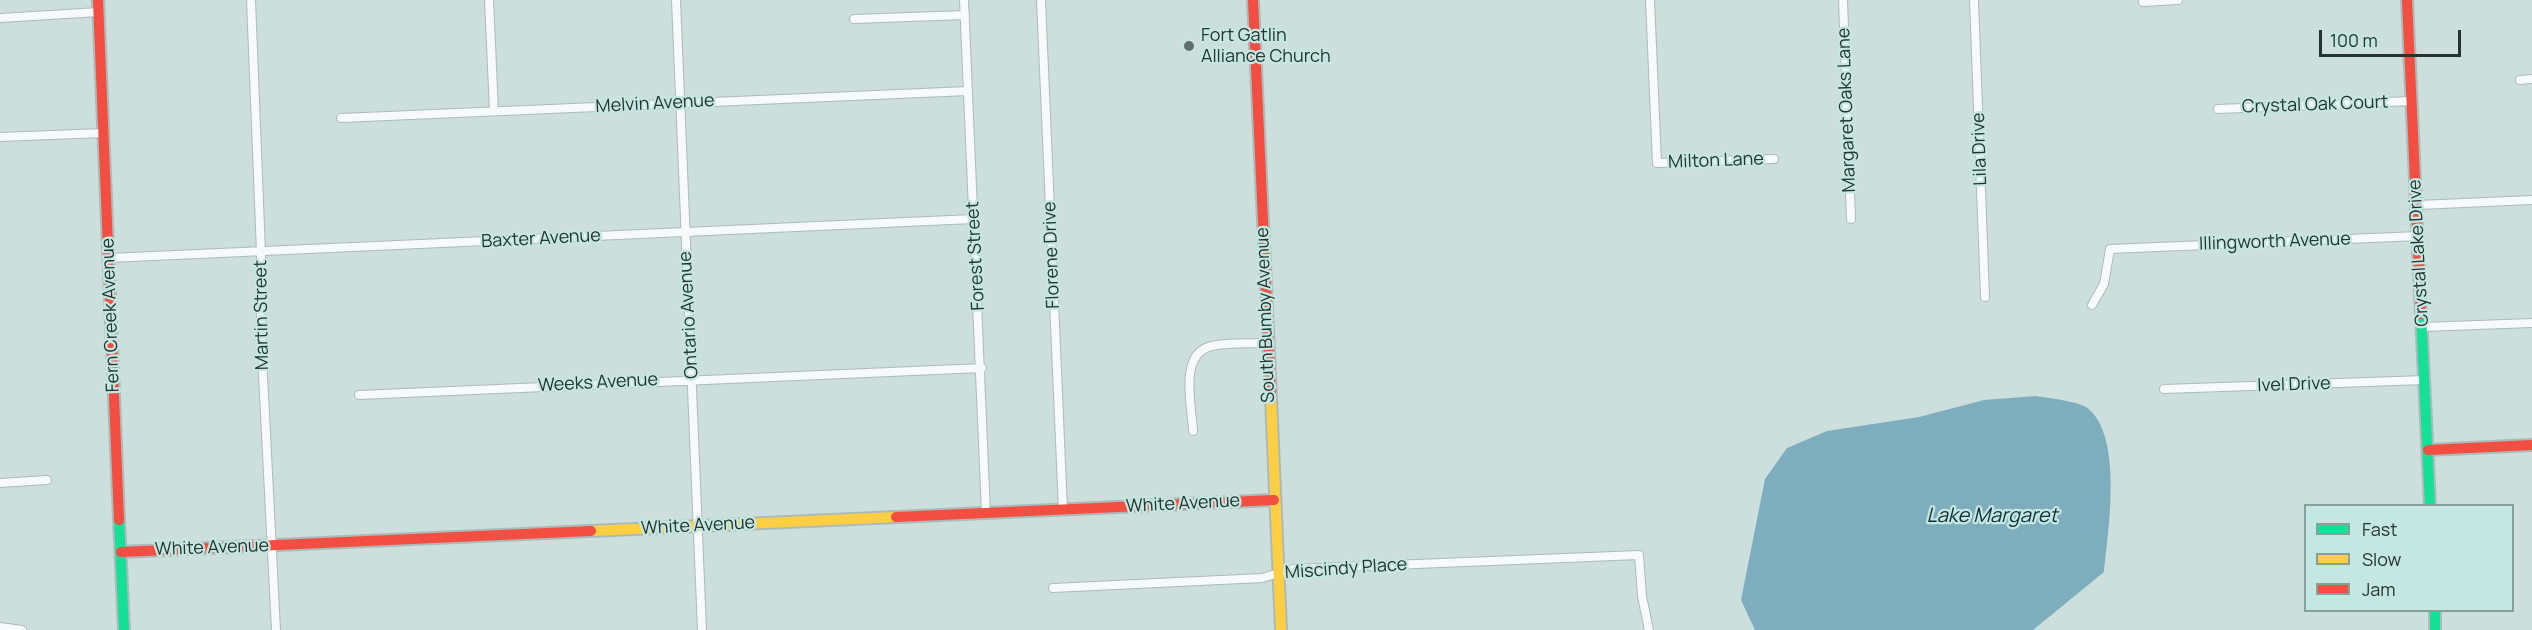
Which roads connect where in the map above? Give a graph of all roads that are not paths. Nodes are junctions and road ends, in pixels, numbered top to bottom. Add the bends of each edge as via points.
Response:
1 (98, 0) edge
2 (251, 0) edge
3 (489, 0) edge
4 (676, 0) edge
5 (964, 0) edge
6 (1041, 0) edge
7 (1253, 0) edge
8 (1650, 0) edge
9 (1843, 0) edge
10 (1974, 0) edge
11 (2178, 0) edge
12 (2407, 0) edge
13 (2143, 2) dead end
14 (99, 12) junction
15 (965, 15) junction
16 (0, 18) edge
17 (854, 19) dead end
18 (2532, 79) edge
19 (2520, 80) dead end
20 (968, 91) junction
21 (2411, 101) junction
22 (680, 103) junction
23 (2218, 109) dead end
24 (494, 111) junction
25 (341, 118) dead end
26 (103, 133) junction
27 (0, 137) edge
28 (1774, 159) dead end
29 (2532, 200) edge
30 (2418, 205) junction
31 (973, 219) junction
32 (1851, 219) dead end
33 (685, 232) junction
34 (2419, 236) junction
35 (261, 252) junction
36 (109, 258) junction
37 (1985, 297) dead end
38 (2092, 304) dead end
39 (2532, 323) edge
40 (2423, 327) junction
41 (1267, 343) junction
42 (982, 368) junction
43 (692, 379) junction
44 (2425, 380) junction
45 (2164, 389) dead end
46 (359, 395) dead end
47 (1193, 431) dead end
48 (2532, 446) edge
49 (2428, 450) junction
50 (47, 480) dead end
51 (0, 483) edge
52 (1274, 500) junction
53 (2430, 504) edge
54 (1063, 510) junction
55 (986, 513) junction
56 (698, 525) junction
57 (272, 546) junction
58 (121, 552) junction
59 (1278, 574) junction
60 (1053, 588) dead end
61 (2435, 612) edge
62 (0, 627) edge
63 (22, 630) edge
64 (124, 630) edge
65 (276, 630) edge
66 (702, 630) edge
67 (1281, 630) edge
68 (1649, 630) edge
69 (2435, 630) edge

1 - 14 street, Fern Creek Avenue
2 - 35 street, Martin Street
3 - 24 street
4 - 22 street, Ontario Avenue
5 - 15 street, Forest Street
6 - 54 street, Florene Drive
7 - 41 street, South Bumby Avenue
8 - 28 street, Milton Lane via 1657,163
9 - 32 street, Margaret Oaks Lane
10 - 37 street, Lila Drive
11 - 13 street
12 - 21 street, Crystal Lake Drive
14 - 16 street
14 - 26 street, Fern Creek Avenue
15 - 17 street
15 - 20 street, Forest Street
18 - 19 street
20 - 22 street, Melvin Avenue
20 - 31 street, Forest Street
21 - 23 street, Crystal Oak Court
21 - 30 street, Crystal Lake Drive
22 - 24 street, Melvin Avenue
22 - 33 street, Ontario Avenue
24 - 25 street, Melvin Avenue
26 - 27 street
26 - 36 street, Fern Creek Avenue
29 - 30 street
30 - 34 street, Crystal Lake Drive
31 - 33 street, Baxter Avenue
31 - 42 street, Forest Street
33 - 35 street, Baxter Avenue
33 - 43 street, Ontario Avenue
34 - 38 street, Illingworth Avenue via 2110,249 2104,284
34 - 40 street, Crystal Lake Drive
35 - 36 street, Baxter Avenue
35 - 57 street, Martin Street via 261,336
36 - 58 street, Fern Creek Avenue
39 - 40 street
40 - 44 street, Crystal Lake Drive
41 - 47 street via 1212,346 1195,354 1190,363
41 - 52 street, South Bumby Avenue
42 - 43 street, Weeks Avenue
42 - 55 street, Forest Street
43 - 46 street, Weeks Avenue
43 - 56 street, Ontario Avenue
44 - 45 street, Ivel Drive
44 - 49 street, Crystal Lake Drive
48 - 49 street
49 - 53 street, Crystal Lake Drive
50 - 51 street
52 - 54 street, White Avenue
52 - 59 street, South Bumby Avenue
54 - 55 street, White Avenue
55 - 56 street, White Avenue
56 - 57 street, White Avenue
56 - 66 street, Ontario Avenue
57 - 58 street, White Avenue
57 - 65 street, Martin Street
58 - 64 street, Fern Creek Avenue
59 - 60 street, Miscindy Place
59 - 67 street, South Bumby Avenue
59 - 68 street, Miscindy Place via 1293,569 1639,555
61 - 69 street
62 - 63 street

